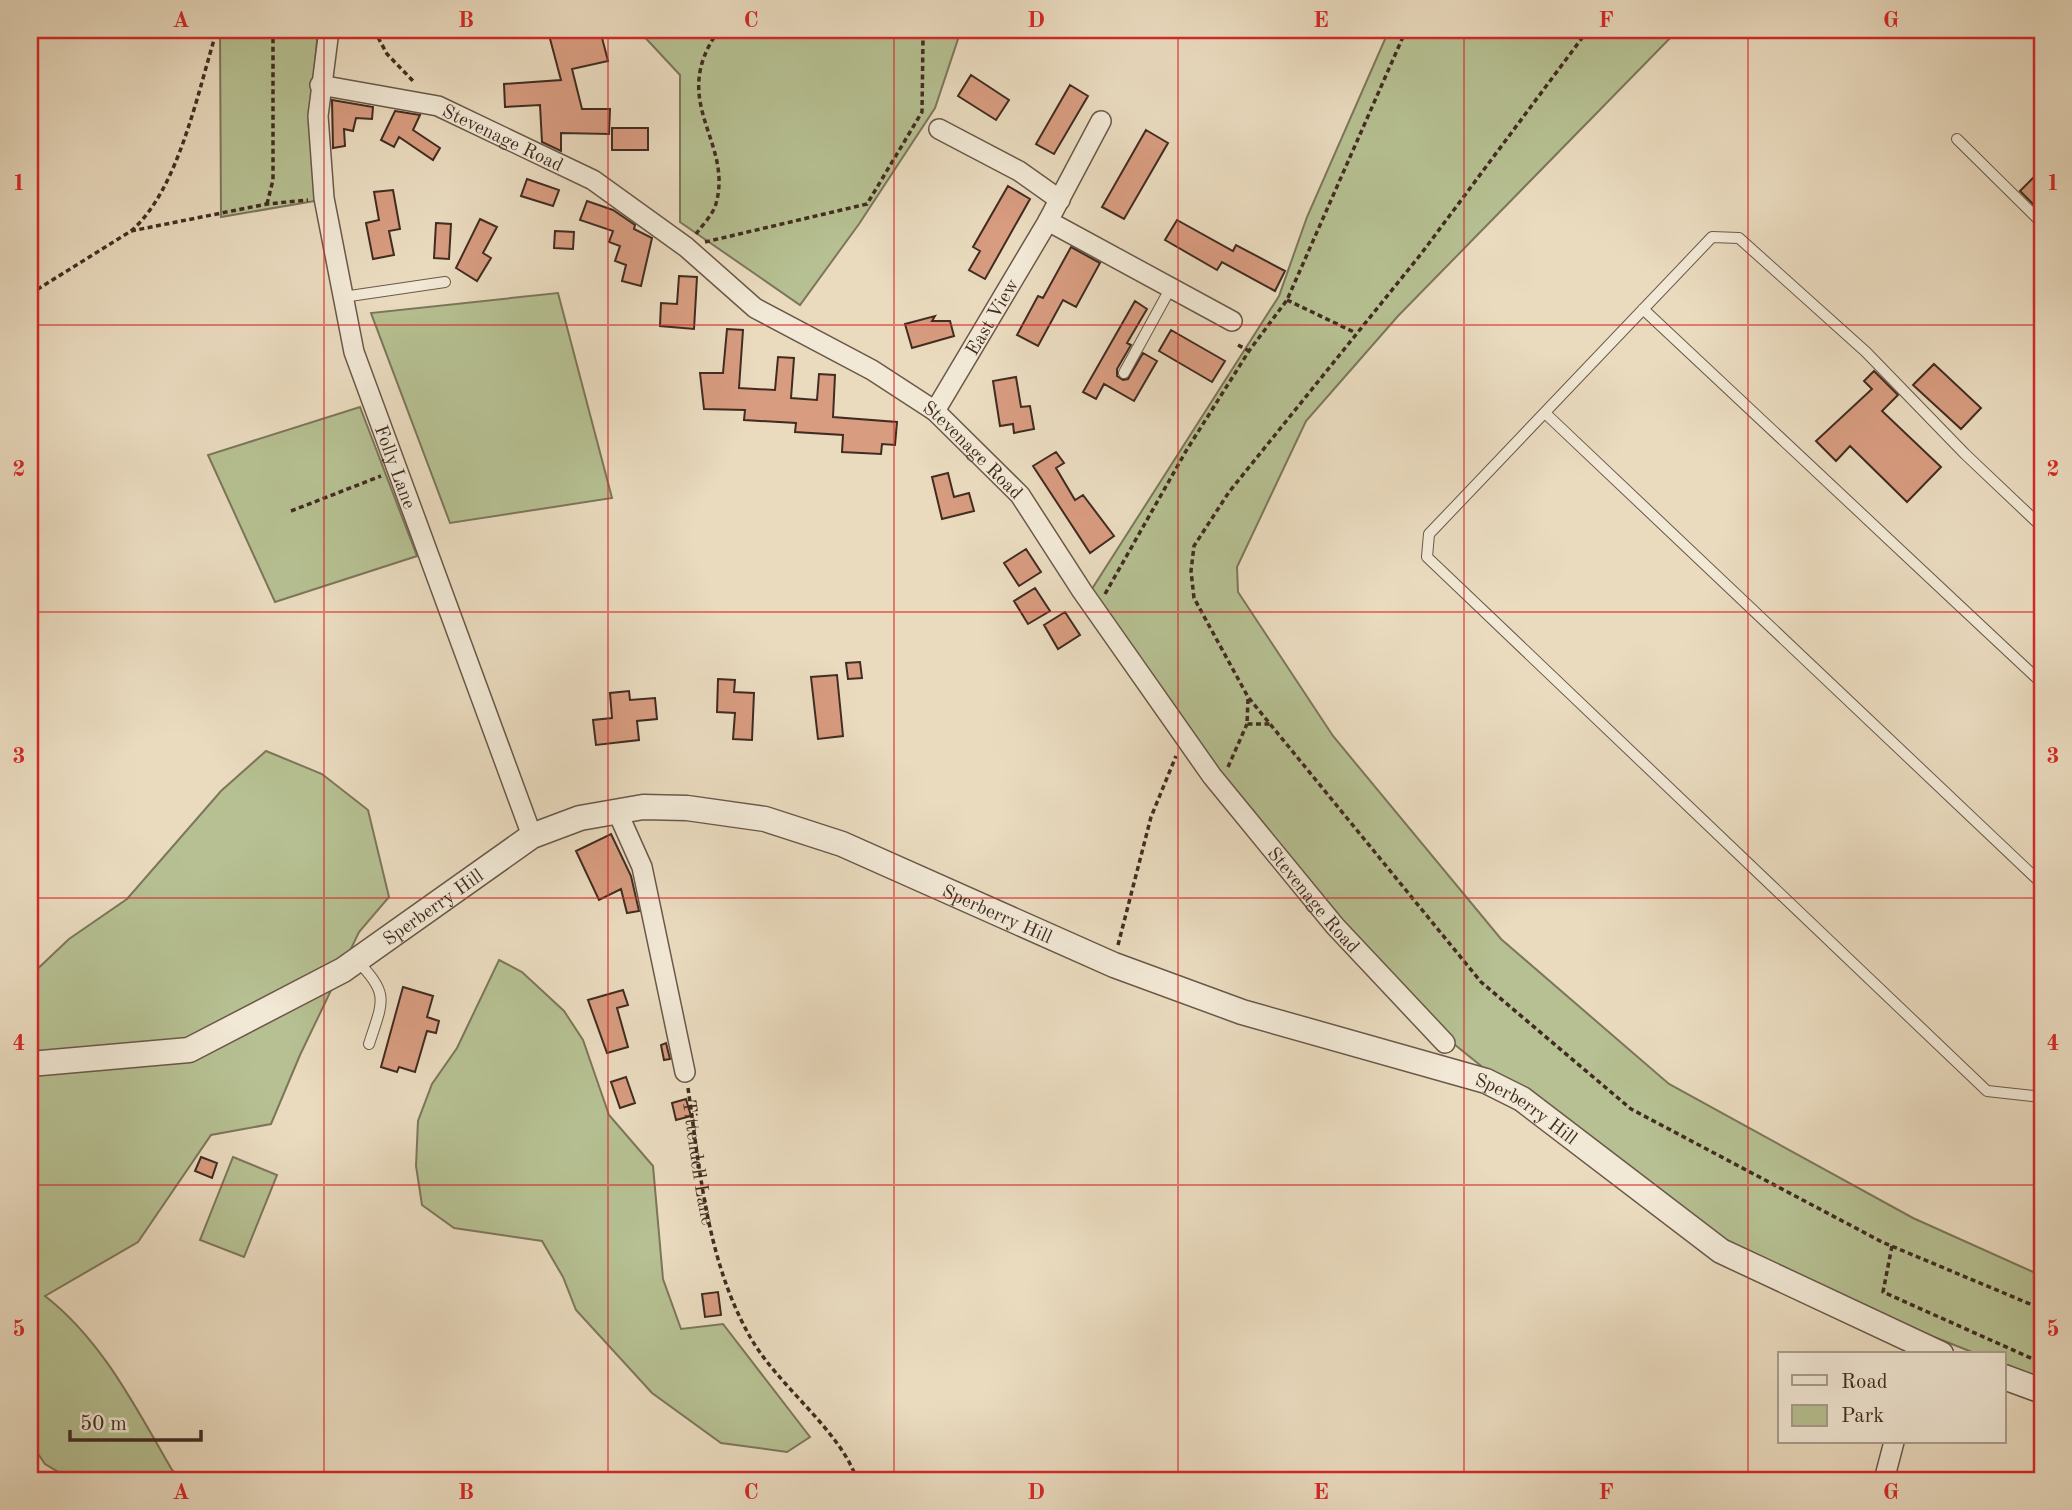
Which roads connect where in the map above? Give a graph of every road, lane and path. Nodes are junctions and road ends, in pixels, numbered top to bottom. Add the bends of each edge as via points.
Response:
1 (216, 30) edge
2 (273, 30) edge
3 (328, 30) edge
4 (374, 30) edge
5 (719, 30) edge
6 (915, 30) edge
7 (1406, 30) edge
8 (1588, 30) edge
9 (320, 85) junction
10 (438, 106) junction
11 (1101, 121) dead end
12 (939, 129) dead end
13 (1957, 139) dead end
14 (324, 198) junction
15 (1060, 200) junction
16 (267, 204) junction
17 (1048, 221) junction
18 (2042, 223) edge
19 (131, 232) junction
20 (686, 247) junction
21 (444, 282) dead end
22 (1170, 289) junction
23 (30, 294) edge
24 (342, 298) junction
25 (1287, 300) junction
26 (1643, 309) junction
27 (1232, 321) dead end
28 (1356, 333) junction
29 (1238, 345) dead end
30 (1249, 351) junction
31 (1124, 373) dead end
32 (935, 411) junction
33 (1545, 412) junction
34 (400, 470) junction
35 (291, 511) dead end
36 (2042, 527) edge
37 (1102, 599) dead end
38 (2042, 683) edge
39 (1248, 697) junction
40 (1247, 724) junction
41 (1270, 724) junction
42 (1184, 737) junction
43 (1220, 784) junction
44 (617, 811) junction
45 (532, 836) junction
46 (2042, 884) edge
47 (357, 961) junction
48 (1114, 965) junction
49 (1445, 1043) dead end
50 (369, 1044) dead end
51 (30, 1064) edge
52 (685, 1072) joint
53 (2042, 1097) edge
54 (1892, 1246) junction
55 (2042, 1310) edge
56 (1926, 1352) edge
57 (2042, 1363) edge
58 (2006, 1378) edge
59 (2042, 1391) edge
60 (1893, 1444) edge
61 (857, 1480) edge
62 (1884, 1480) edge

1 - 19 path via 169,181 149,216
2 - 16 path via 272,180
3 - 9 street, Folly Lane
4 - 10 path via 387,54
5 - 20 path via 698,73 702,119 717,158 719,185 714,209
6 - 20 path via 923,39 922,111 867,204
7 - 25 path
8 - 28 path via 1421,254
9 - 10 street, Stevenage Road
9 - 14 street, Folly Lane via 317,117
10 - 20 street, Stevenage Road via 593,180
11 - 15 street, East View
12 - 15 street via 1019,171
13 - 18 lane
14 - 16 path
14 - 24 street, Folly Lane
15 - 17 street, East View
16 - 19 path
17 - 22 street
17 - 32 street, East View
19 - 23 path
20 - 32 street, Stevenage Road via 755,308 872,370
21 - 24 lane
22 - 27 street
22 - 31 lane
24 - 34 street, Folly Lane via 354,352
25 - 28 path
25 - 30 path
26 - 33 lane
26 - 36 lane via 1712,237 1739,239 1866,352
26 - 38 lane
28 - 39 path via 1229,492 1194,546 1194,598
29 - 30 path
30 - 37 path
32 - 42 street, Stevenage Road via 1020,495
33 - 46 lane
33 - 53 lane via 1429,534 1427,558 1987,1091
34 - 35 path
34 - 45 street, Folly Lane
39 - 40 path
39 - 41 path
40 - 41 path
40 - 43 path
41 - 54 path via 1481,982 1631,1109
42 - 43 street, Stevenage Road
42 - 48 path via 1151,817
43 - 49 street, Stevenage Road via 1335,926
44 - 45 street, Sperberry Hill via 580,818
44 - 48 street, Sperberry Hill via 687,808 765,819 842,844
44 - 52 street via 642,867
45 - 47 street, Sperberry Hill
47 - 50 lane via 377,980 382,998
47 - 51 street, Sperberry Hill via 189,1050
48 - 56 street, Sperberry Hill via 1242,1012 1486,1081 1522,1099 1721,1251
52 - 61 path, Tittendell Lane via 707,1218 748,1335 779,1380 841,1448
54 - 55 path
54 - 57 path via 1883,1292
58 - 59 street
60 - 62 street

